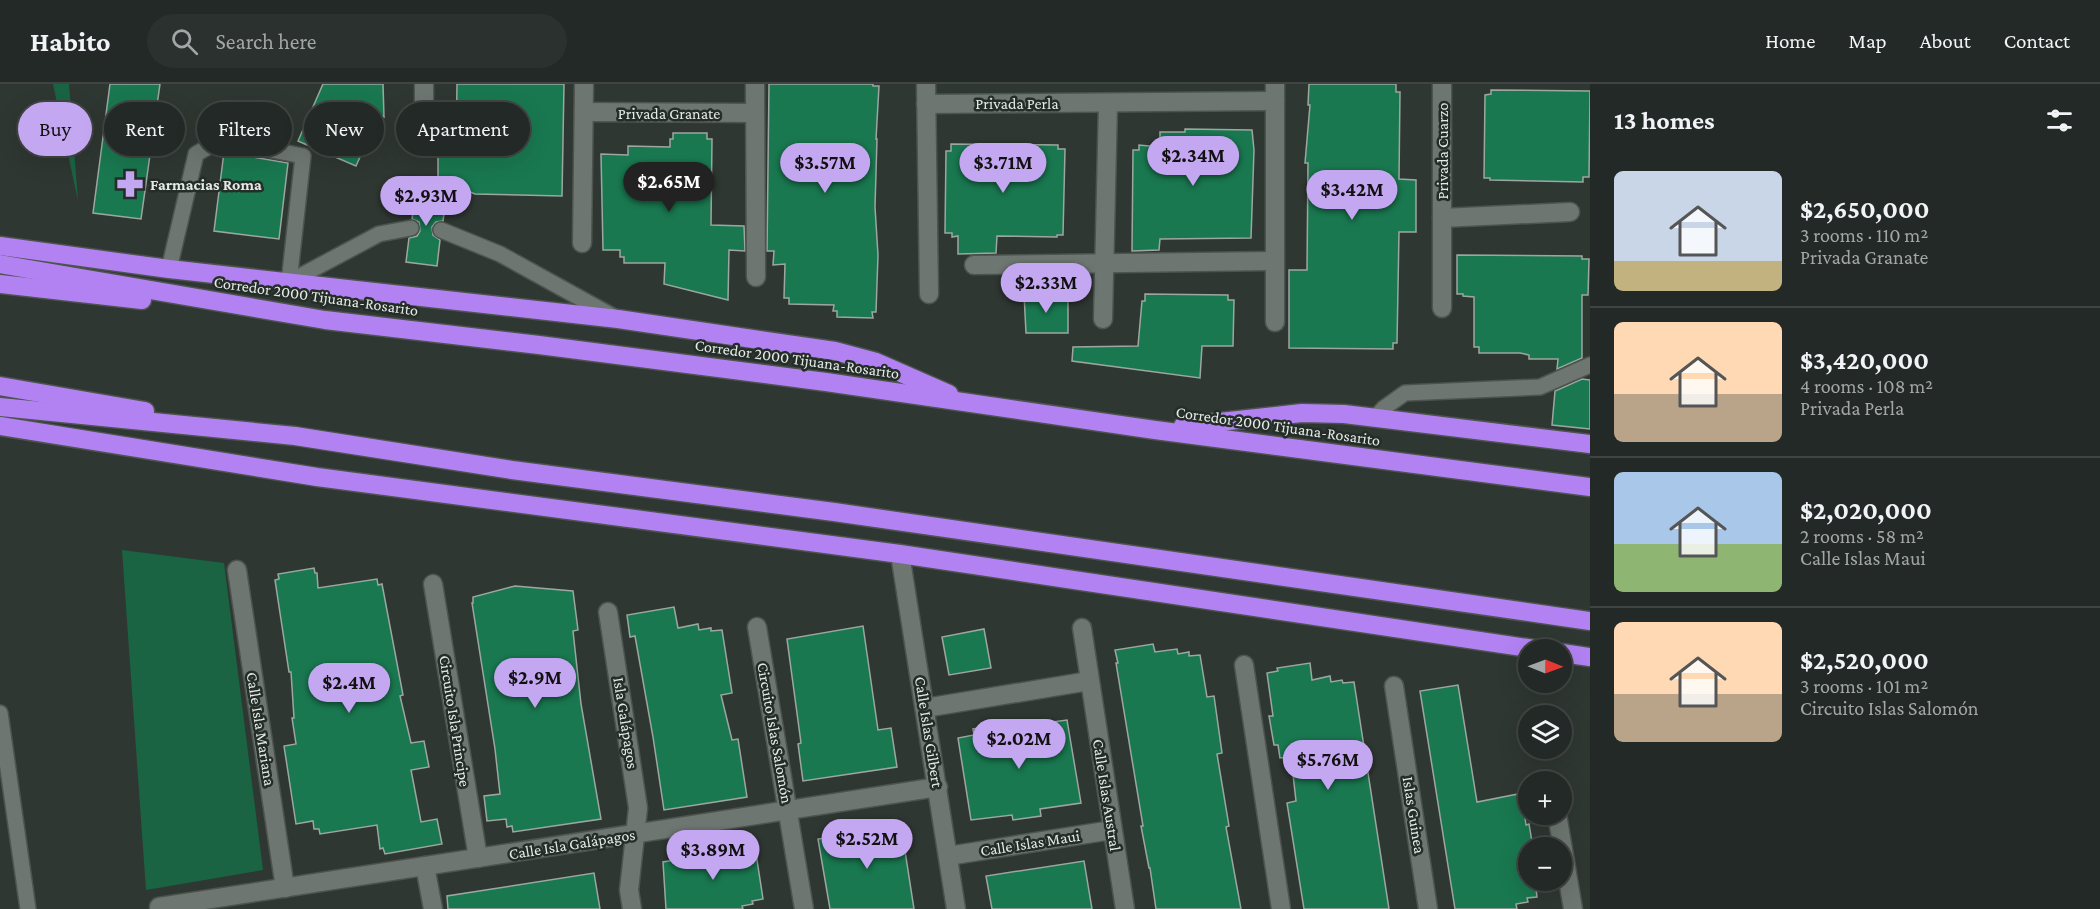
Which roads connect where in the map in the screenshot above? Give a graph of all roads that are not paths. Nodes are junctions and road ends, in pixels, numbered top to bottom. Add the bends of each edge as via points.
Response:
1 (424, 84) edge
2 (584, 84) edge
3 (754, 84) edge
4 (926, 84) edge
5 (1442, 84) edge
6 (1275, 93) edge
7 (424, 102) edge
8 (1108, 102) junction
9 (926, 104) junction
10 (584, 112) junction
11 (755, 113) junction
12 (1570, 212) dead end
13 (1443, 218) junction
14 (411, 228) dead end
15 (441, 230) dead end
16 (582, 243) dead end
17 (0, 246) edge
18 (1274, 261) junction
19 (1105, 263) junction
20 (0, 264) edge
21 (974, 265) dead end
22 (170, 269) junction
23 (756, 277) dead end
24 (290, 282) junction
25 (0, 284) edge
26 (928, 294) dead end
27 (1442, 308) dead end
28 (618, 319) junction
29 (1103, 319) dead end
30 (325, 320) junction
31 (1275, 322) dead end
32 (1590, 365) edge
33 (0, 386) edge
34 (970, 403) junction
35 (0, 407) edge
36 (1375, 418) junction
37 (0, 426) edge
38 (1155, 430) junction
39 (295, 436) junction
40 (1590, 444) edge
41 (1590, 487) edge
42 (900, 554) junction
43 (237, 570) dead end
44 (433, 584) dead end
45 (608, 612) dead end
46 (1590, 621) edge
47 (757, 627) dead end
48 (1082, 628) dead end
49 (1518, 647) edge
50 (1572, 654) edge
51 (1590, 657) edge
52 (1244, 665) dead end
53 (1089, 681) junction
54 (1394, 686) dead end
55 (925, 708) junction
56 (0, 714) edge
57 (938, 787) junction
58 (788, 810) junction
59 (1559, 825) edge
60 (1112, 830) junction
61 (634, 834) junction
62 (948, 856) junction
63 (478, 858) junction
64 (425, 866) junction
65 (285, 888) junction
66 (242, 902) edge
67 (159, 907) dead end
68 (28, 909) edge
69 (432, 909) edge
70 (632, 909) edge
71 (804, 909) edge
72 (956, 909) edge
73 (1125, 909) edge
74 (1281, 909) edge
75 (1428, 909) edge
76 (1573, 909) edge

1 - 7 street
2 - 10 street
3 - 11 street
4 - 9 street
5 - 13 street, Privada Cuarzo
6 - 8 street, Privada Perla
6 - 18 street, Privada Perla
8 - 9 street, Privada Perla
8 - 19 street
9 - 26 street
10 - 11 street, Privada Granate
10 - 16 street
11 - 23 street
12 - 13 street, Privada Cuarzo
13 - 27 street, Privada Cuarzo
14 - 24 lane via 379,234
15 - 28 lane via 500,254
17 - 22 highway
18 - 19 street
18 - 31 street, Privada Perla
19 - 21 street
19 - 29 street
20 - 30 highway, Corredor 2000 Tijuana-Rosarito
22 - 24 highway
22 - 24 lane via 196,154 220,140 303,156
24 - 28 highway
25 - 30 highway
28 - 34 highway via 835,351 876,362
30 - 34 highway, Corredor 2000 Tijuana-Rosarito
32 - 36 lane via 1539,387 1405,393
33 - 39 highway
34 - 38 highway, Corredor 2000 Tijuana-Rosarito
35 - 39 highway
36 - 38 highway via 1302,413
36 - 40 highway
37 - 42 highway via 318,477
38 - 41 highway, Corredor 2000 Tijuana-Rosarito
39 - 46 highway
42 - 49 highway
42 - 55 street, Calle Islas Gilbert
43 - 65 street, Calle Isla Mariana
44 - 63 street, Circuito Isla Principe
45 - 61 street, Isla Galápagos via 636,790
47 - 58 street, Circuito Islas Salomón
48 - 53 street, Calle Islas Austral
50 - 51 highway
52 - 74 street
53 - 55 street
53 - 60 street, Calle Islas Austral
54 - 75 street, Islas Guinea
55 - 57 street, Calle Islas Gilbert
56 - 68 lane
57 - 58 street, Calle Isla Galápagos
57 - 62 street, Calle Islas Gilbert
58 - 61 street, Calle Isla Galápagos
58 - 71 street, Circuito Islas Salomón
59 - 76 street
60 - 62 street, Calle Islas Maui
60 - 73 street, Calle Islas Austral
61 - 63 street, Calle Isla Galápagos
61 - 70 street, Isla Galápagos via 629,890
62 - 72 street, Calle Islas Gilbert
63 - 64 street, Calle Isla Galápagos
64 - 65 street, Calle Isla Galápagos
64 - 69 street
65 - 66 street, Calle Isla Galápagos
66 - 67 street, Calle Isla Galápagos

